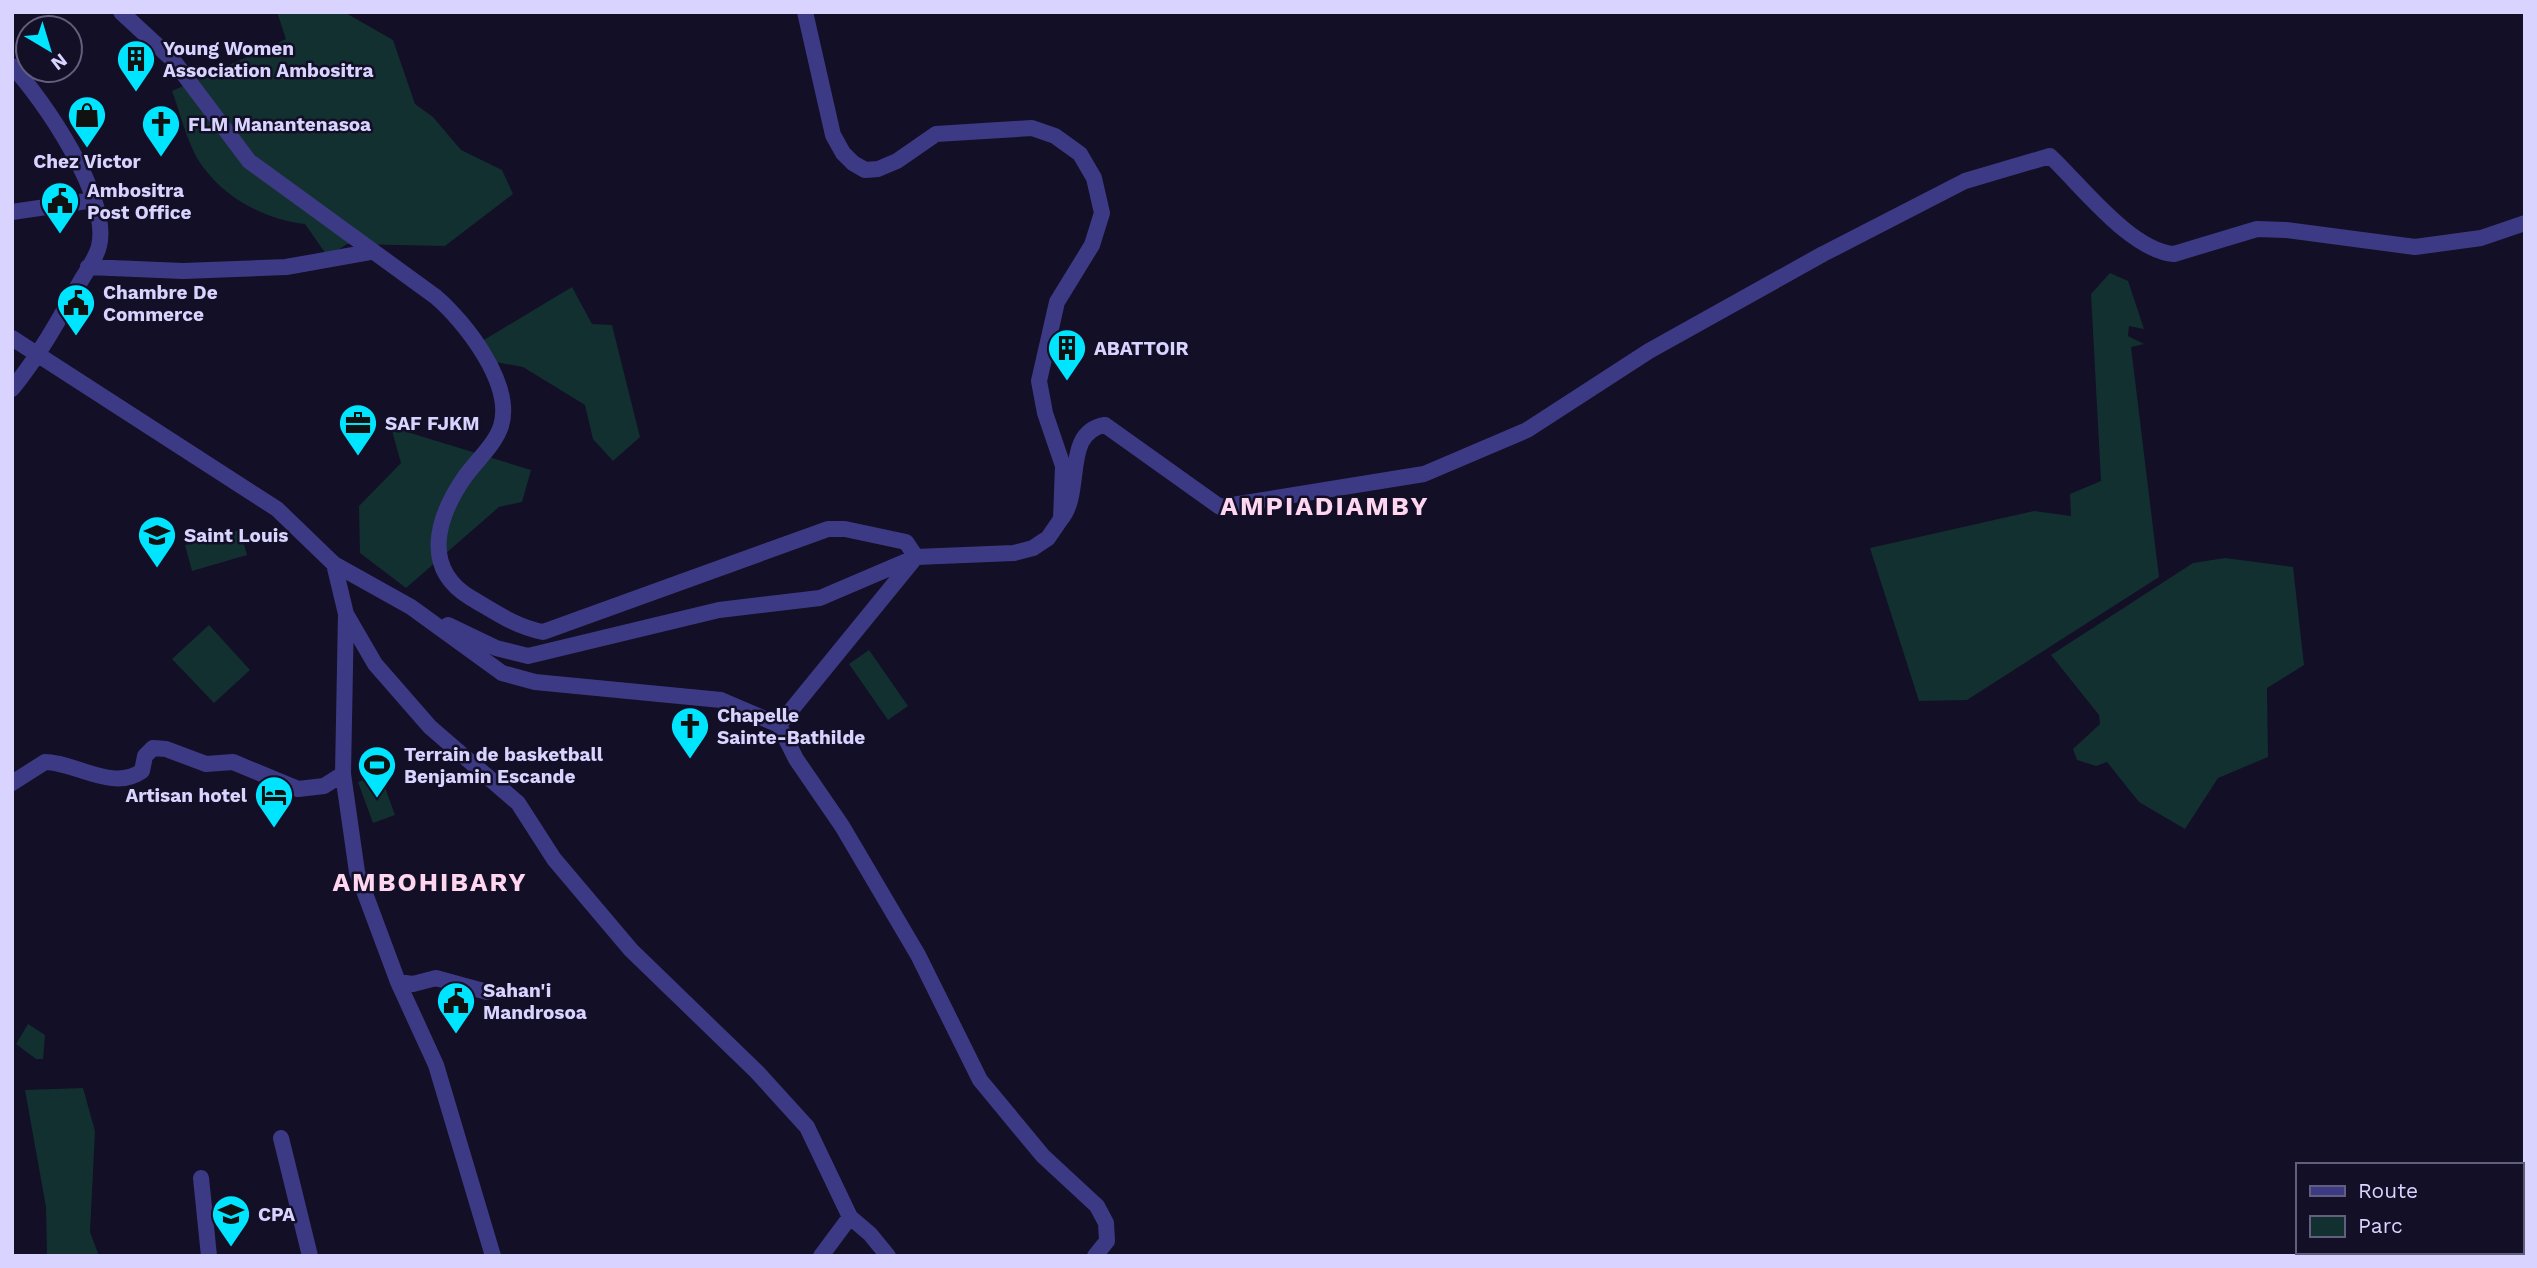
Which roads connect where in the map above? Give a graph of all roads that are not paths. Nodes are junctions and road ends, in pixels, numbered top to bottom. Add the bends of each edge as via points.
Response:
1 (121, 12) edge
2 (805, 12) edge
3 (12, 66) edge
4 (94, 200) junction
5 (12, 212) edge
6 (2525, 223) edge
7 (370, 251) junction
8 (88, 267) junction
9 (12, 338) edge
10 (39, 355) junction
11 (12, 389) edge
12 (1061, 519) junction
13 (916, 557) junction
14 (334, 564) junction
15 (411, 607) junction
16 (346, 614) junction
17 (779, 724) junction
18 (343, 774) junction
19 (12, 783) edge
20 (398, 982) junction
21 (487, 992) dead end
22 (281, 1138) dead end
23 (201, 1178) dead end
24 (850, 1217) junction
25 (209, 1256) edge
26 (310, 1256) edge
27 (492, 1256) edge
28 (821, 1256) edge
29 (888, 1256) edge
30 (1095, 1256) edge

1 - 7 street via 173,60 249,161
2 - 12 street via 833,135 842,153 865,170 897,161 936,134 1032,128 1055,136 1080,154 1094,178 1102,213 1092,245 1057,302 1039,381 1063,466
3 - 4 street via 64,137
4 - 5 street
4 - 8 street via 100,221 99,246
6 - 12 street via 2481,238 2415,247 2258,229 2164,253 2137,241 2050,156 1965,181 1648,351 1527,430 1424,474 1220,507 1105,425 1091,428 1081,438 1069,509
7 - 8 street via 286,267 183,271
7 - 13 street via 461,319 496,379 503,408 501,426 458,489 438,546 442,573 458,590 523,628 544,632 828,530 845,529 906,542
8 - 10 street
9 - 10 street
10 - 11 street
10 - 14 street via 277,509
12 - 13 street via 1048,538 1014,553
13 - 15 street via 820,598 719,610 528,656 496,648
13 - 17 street
14 - 15 street
14 - 16 street
15 - 17 street via 502,673 535,682 721,700
16 - 18 street
16 - 24 street via 375,664 430,727 518,803 554,859 631,950 749,1064 807,1128
17 - 30 street via 918,955 980,1080 1043,1156 1097,1206 1106,1223 1107,1241
18 - 19 street via 324,786 299,789 233,762 206,764 153,748 145,756 142,771 134,776 106,778 45,762
18 - 20 street via 357,872
20 - 21 street via 413,984 436,978
20 - 27 street via 436,1065
22 - 26 street
23 - 25 street
24 - 28 street
24 - 29 street

